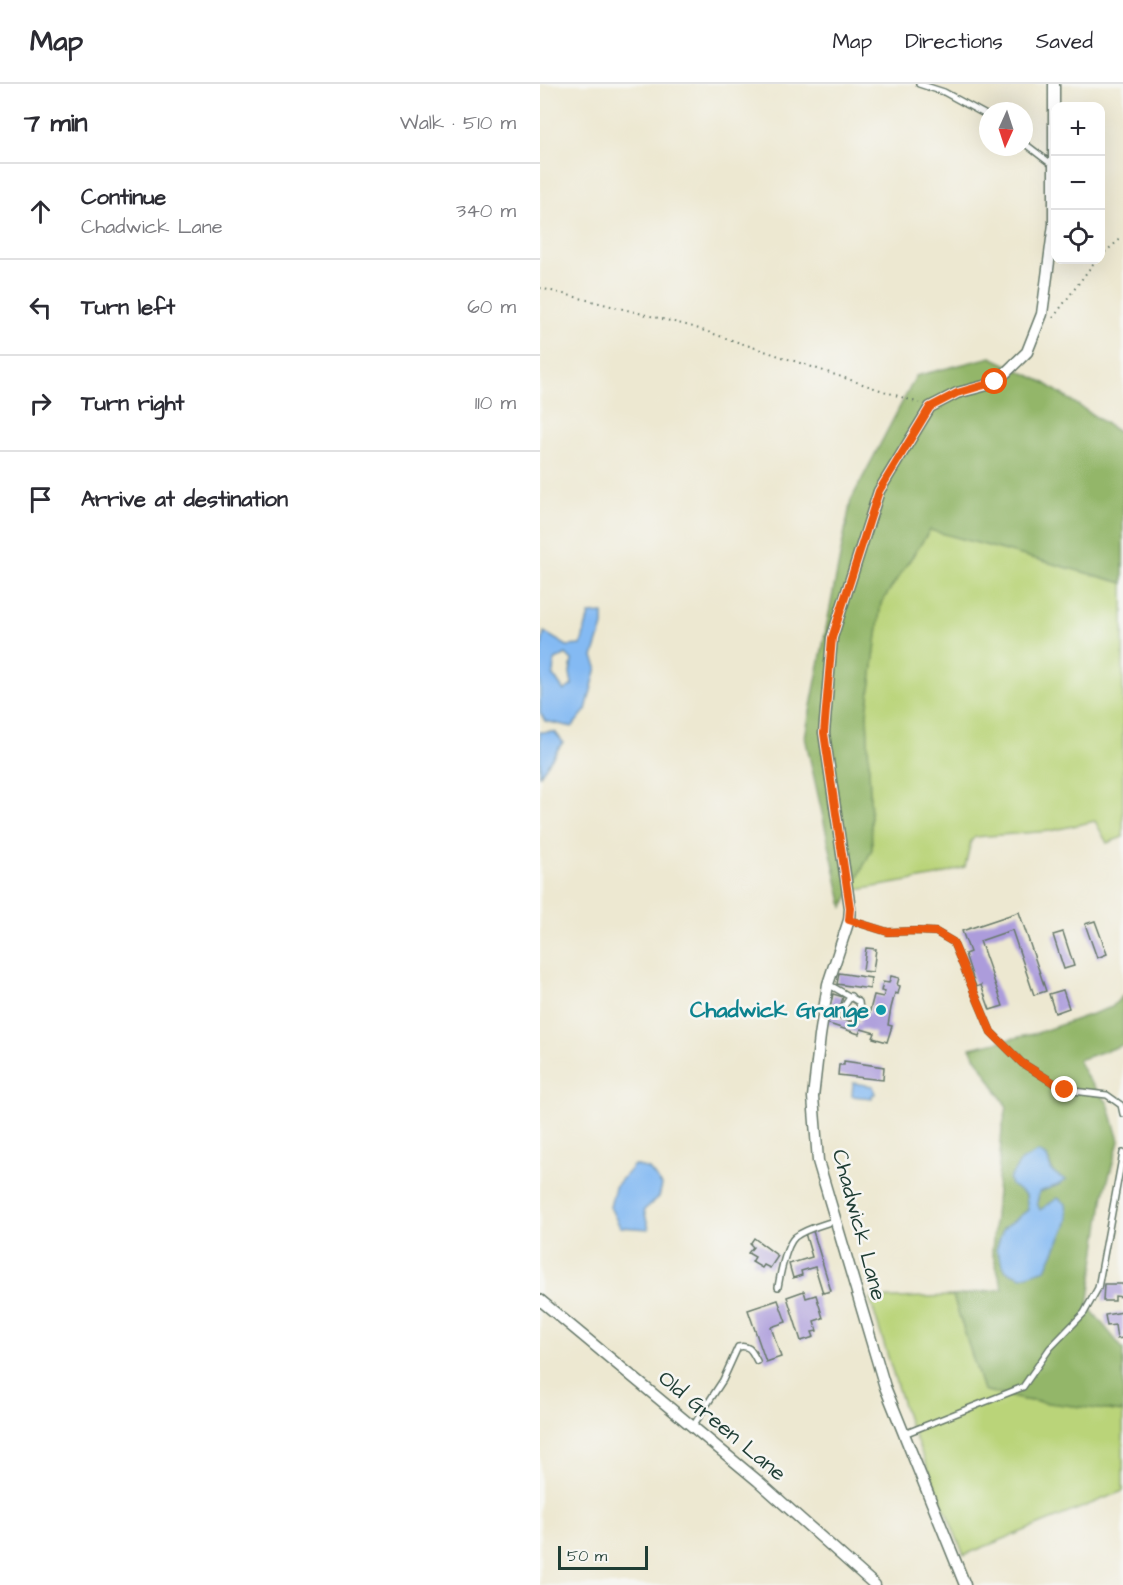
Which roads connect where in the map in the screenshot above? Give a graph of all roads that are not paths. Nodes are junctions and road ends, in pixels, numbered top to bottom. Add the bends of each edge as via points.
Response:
1 (919, 84) edge
2 (1054, 84) edge
3 (979, 111) edge
4 (1033, 150) edge
5 (1054, 156) edge
6 (1051, 164) edge
7 (1054, 210) edge
8 (849, 920) junction
9 (828, 984) junction
10 (851, 996) dead end
11 (1123, 1098) edge
12 (1116, 1102) junction
13 (1123, 1114) edge
14 (1123, 1153) edge
15 (836, 1220) junction
16 (778, 1287) dead end
17 (540, 1300) edge
18 (757, 1361) dead end
19 (693, 1426) junction
20 (904, 1434) junction
21 (875, 1585) edge
22 (965, 1585) edge

1 - 3 lane
2 - 5 street
4 - 6 lane
7 - 8 street, Chadwick Lane via 1042,314 1027,352 995,382 957,393 930,407 879,491 832,638 824,733
8 - 9 street, Chadwick Lane
8 - 12 lane via 888,932 936,932 953,942 991,1032 1022,1063 1065,1090 1107,1095
9 - 10 lane
9 - 15 street, Chadwick Lane via 813,1097 818,1161
11 - 12 lane
12 - 13 lane
14 - 20 lane via 1098,1288 1084,1313 1050,1348 1023,1387
15 - 16 lane via 793,1238
15 - 20 street, Chadwick Lane via 885,1387
17 - 19 street, Old Green Lane
18 - 19 lane via 750,1348 738,1347 723,1380
19 - 21 street, Old Green Lane
20 - 22 street, Chadwick Lane

